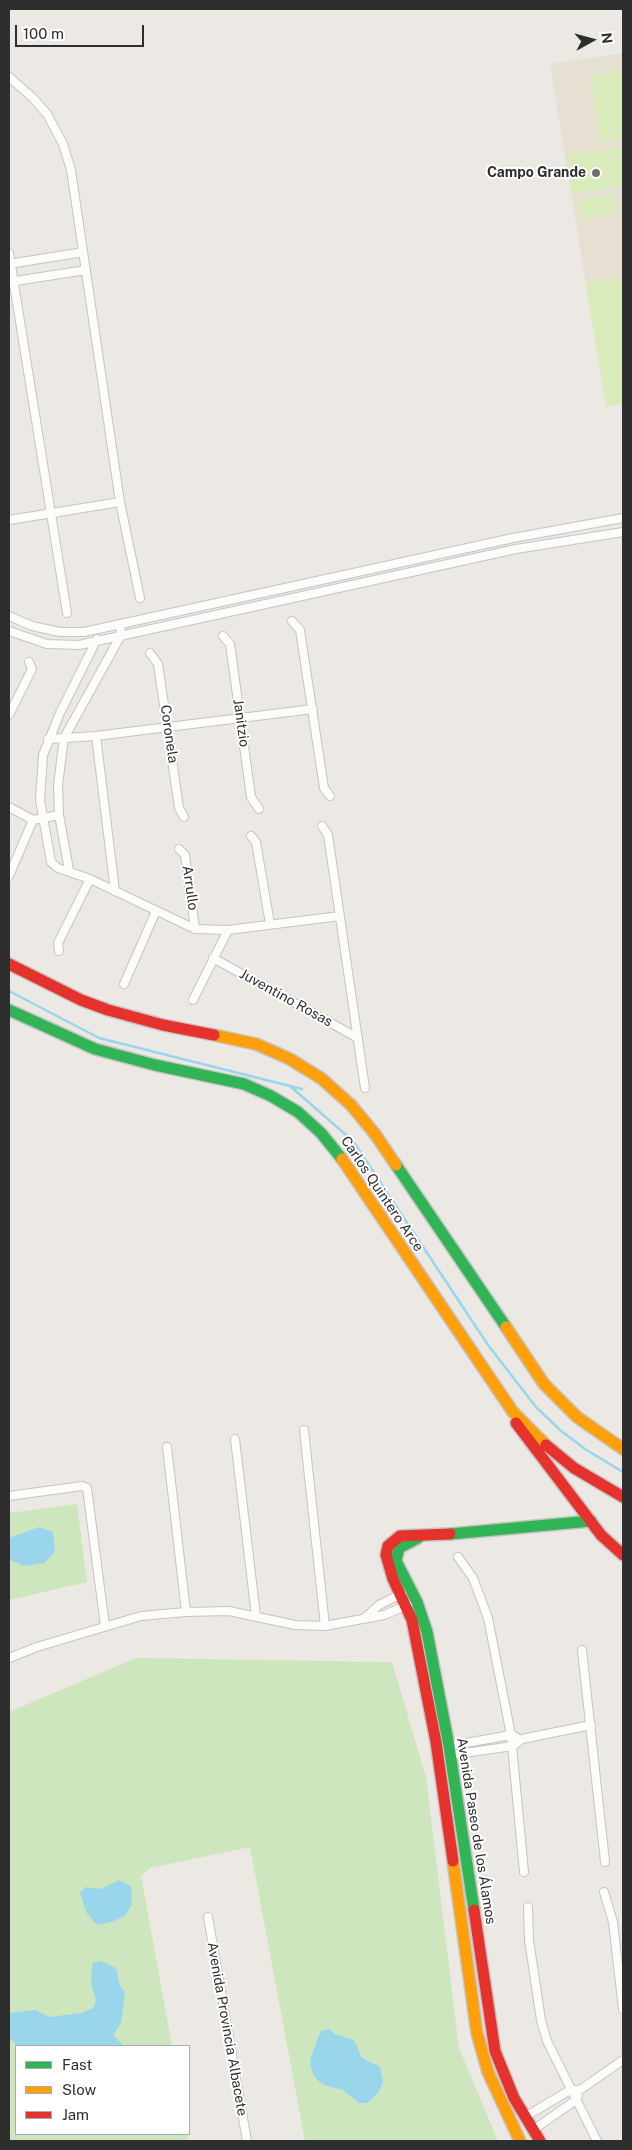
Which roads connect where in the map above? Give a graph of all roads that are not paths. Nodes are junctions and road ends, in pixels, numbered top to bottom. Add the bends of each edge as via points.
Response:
1 (9, 77) edge
2 (83, 252) junction
3 (9, 253) edge
4 (10, 264) edge
5 (86, 270) junction
6 (11, 282) edge
7 (120, 502) junction
8 (50, 514) junction
9 (623, 518) edge
10 (9, 520) edge
11 (623, 532) edge
12 (513, 538) junction
13 (516, 549) junction
14 (352, 572) junction
15 (355, 585) junction
16 (140, 598) dead end
17 (67, 613) dead end
18 (9, 616) edge
19 (292, 620) dead end
20 (121, 624) junction
21 (100, 629) junction
22 (9, 631) edge
23 (223, 636) dead end
24 (120, 637) junction
25 (96, 642) junction
26 (150, 652) dead end
27 (29, 662) dead end
28 (313, 709) junction
29 (9, 714) edge
30 (241, 718) junction
31 (168, 727) junction
32 (96, 736) junction
33 (64, 738) junction
34 (48, 739) junction
35 (330, 796) dead end
36 (9, 807) edge
37 (259, 809) dead end
38 (59, 814) junction
39 (184, 817) dead end
40 (44, 818) junction
41 (33, 820) junction
42 (322, 826) dead end
43 (251, 836) dead end
44 (179, 848) dead end
45 (69, 870) junction
46 (9, 876) edge
47 (90, 879) junction
48 (115, 891) junction
49 (156, 911) junction
50 (340, 916) junction
51 (270, 924) junction
52 (195, 930) junction
53 (228, 930) junction
54 (59, 951) dead end
55 (213, 958) junction
56 (9, 964) edge
57 (124, 984) dead end
58 (193, 1000) dead end
59 (9, 1010) edge
60 (358, 1038) junction
61 (365, 1088) dead end
62 (497, 1390) junction
63 (304, 1430) dead end
64 (235, 1439) dead end
65 (167, 1447) dead end
66 (623, 1448) edge
67 (574, 1468) junction
68 (555, 1475) junction
69 (9, 1496) edge
70 (623, 1497) edge
71 (591, 1521) junction
72 (421, 1537) junction
73 (623, 1555) edge
74 (458, 1557) dead end
75 (406, 1591) junction
76 (412, 1604) junction
77 (186, 1612) junction
78 (256, 1616) junction
79 (365, 1618) junction
80 (105, 1626) junction
81 (325, 1626) junction
82 (582, 1650) dead end
83 (9, 1658) edge
84 (444, 1721) junction
85 (432, 1722) junction
86 (591, 1726) junction
87 (512, 1735) junction
88 (522, 1739) junction
89 (513, 1746) junction
90 (449, 1751) junction
91 (448, 1784) junction
92 (604, 1862) dead end
93 (524, 1872) dead end
94 (604, 1892) dead end
95 (528, 1906) dead end
96 (208, 1917) dead end
97 (623, 2010) edge
98 (623, 2060) edge
99 (570, 2090) junction
100 (580, 2090) junction
101 (514, 2098) junction
102 (576, 2100) junction
103 (501, 2103) junction
104 (525, 2117) junction
105 (533, 2130) junction
106 (247, 2141) edge
107 (520, 2141) edge
108 (540, 2141) edge
109 (597, 2141) edge

1 - 2 street via 47,114 63,144 71,170
2 - 4 street
2 - 5 street
3 - 4 street
4 - 6 street
5 - 6 street
5 - 7 street
6 - 8 street
7 - 8 street
7 - 16 street
8 - 10 street
8 - 17 street
9 - 12 street
11 - 13 street
12 - 13 street
12 - 14 street
13 - 15 street
14 - 15 street
14 - 20 street
15 - 24 street
18 - 21 street via 32,626 60,632
19 - 28 street via 300,630
20 - 21 street
20 - 24 street
21 - 25 street
22 - 25 street via 62,646
23 - 30 street, Janitzio via 230,644
24 - 25 street
24 - 33 street
25 - 34 street
26 - 31 street, Coronela via 158,664
27 - 29 street via 32,669
28 - 30 street
28 - 35 street via 324,788
30 - 31 street
30 - 37 street, Janitzio via 251,797
31 - 32 street
31 - 39 street, Coronela via 179,808
32 - 33 street
32 - 48 street
33 - 34 street
33 - 38 street via 58,785
34 - 40 street via 40,772
36 - 41 street
38 - 40 street
38 - 45 street
40 - 41 street
40 - 45 street via 51,862 58,868
41 - 46 street
42 - 50 street via 328,835
43 - 51 street via 256,842
44 - 52 street, Arrullo via 185,855
45 - 47 street
47 - 48 street
47 - 54 street via 58,943
48 - 49 street
49 - 52 street
49 - 57 street
50 - 51 street
50 - 60 street
51 - 53 street
52 - 53 street
53 - 55 street
55 - 58 street
55 - 60 street, Juventino Rosas
56 - 66 street, Carlos Quintero Arce via 108,1010 256,1044 290,1059 322,1080 351,1105 374,1134 544,1384 577,1417
59 - 62 street, Carlos Quintero Arce via 102,1051 244,1084 298,1112 341,1158
60 - 61 street
62 - 67 street, Carlos Quintero Arce via 532,1433
62 - 68 street via 519,1429
63 - 81 street
64 - 78 street
65 - 77 street
67 - 68 street via 561,1469
67 - 70 street, Carlos Quintero Arce
68 - 71 street
69 - 80 street via 87,1488
71 - 72 street
71 - 73 street
72 - 75 street, Avenida Paseo de los Álamos via 405,1544 396,1554
72 - 75 street, Avenida Paseo de los Álamos via 400,1536 388,1546 387,1563
74 - 87 street via 474,1578 488,1618
75 - 76 street, Avenida Paseo de los Álamos
75 - 79 street via 379,1605
76 - 79 street via 384,1615
76 - 84 street, Avenida Paseo de los Álamos via 427,1632
76 - 85 street, Avenida Paseo de los Álamos
77 - 78 street via 229,1611
77 - 80 street via 141,1616
78 - 81 street via 294,1625
79 - 81 street
80 - 83 street
82 - 86 street
84 - 85 street
84 - 90 street, Avenida Paseo de los Álamos
85 - 91 street, Avenida Paseo de los Álamos
86 - 88 street
86 - 92 street
87 - 88 street
87 - 89 street
87 - 90 street
88 - 89 street
89 - 90 street
89 - 93 street
90 - 91 street, Avenida Paseo de los Álamos
91 - 101 street, Avenida Paseo de los Álamos via 490,2026 502,2072
91 - 103 street, Avenida Paseo de los Álamos via 477,2034
94 - 97 street via 612,1916
95 - 99 street via 529,1940 542,2020 551,2050
96 - 106 street, Avenida Provincia Albacete
98 - 100 street
99 - 100 street
99 - 102 street
99 - 104 street
100 - 102 street
101 - 103 street
101 - 104 street, Avenida Paseo de los Álamos
102 - 105 street
102 - 109 street
103 - 107 street, Avenida Paseo de los Álamos
104 - 105 street, Avenida Paseo de los Álamos
105 - 108 street, Avenida Paseo de los Álamos

